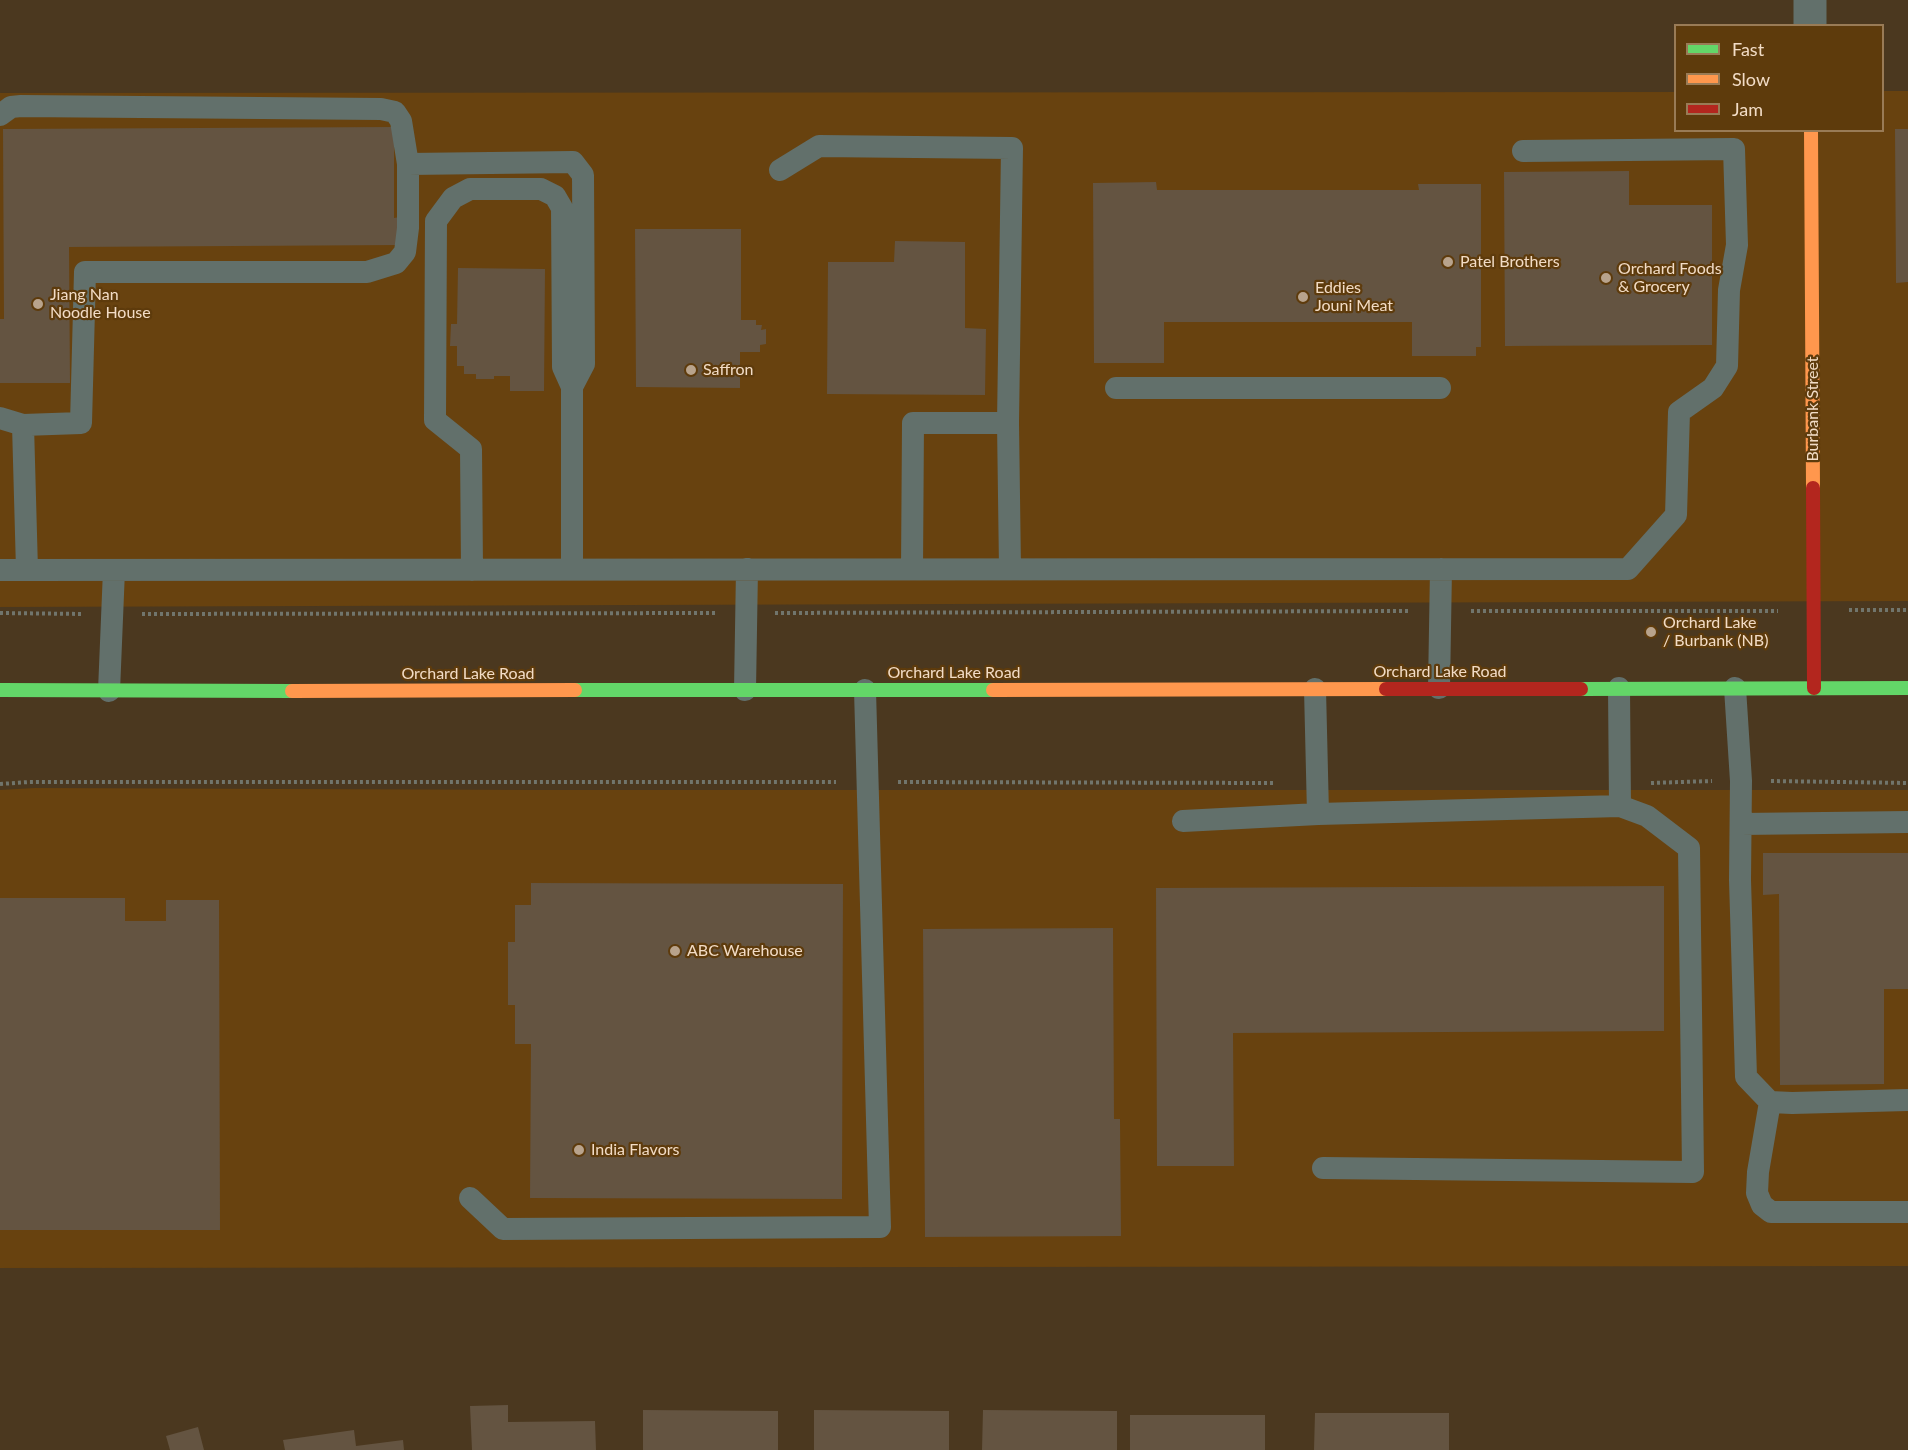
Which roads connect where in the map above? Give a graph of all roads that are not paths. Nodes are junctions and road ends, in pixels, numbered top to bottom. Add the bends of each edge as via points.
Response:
1 (1810, 0) edge
2 (1810, 24) edge
3 (0, 115) edge
4 (1811, 132) edge
5 (1523, 151) dead end
6 (408, 164) junction
7 (780, 170) dead end
8 (572, 387) junction
9 (1116, 388) dead end
10 (1440, 388) dead end
11 (0, 418) edge
12 (1008, 423) junction
13 (23, 425) junction
14 (572, 569) junction
15 (747, 569) junction
16 (912, 569) junction
17 (1010, 569) junction
18 (1441, 569) junction
19 (0, 570) edge
20 (27, 570) junction
21 (114, 570) junction
22 (472, 570) junction
23 (1439, 688) junction
24 (1619, 688) junction
25 (1735, 688) junction
26 (1814, 688) junction
27 (1908, 688) edge
28 (1315, 689) junction
29 (0, 690) edge
30 (745, 690) junction
31 (865, 690) junction
32 (110, 691) junction
33 (1620, 806) junction
34 (1318, 814) junction
35 (1184, 821) dead end
36 (1908, 822) edge
37 (1741, 824) junction
38 (1908, 1100) edge
39 (1770, 1102) junction
40 (1323, 1168) dead end
41 (470, 1198) dead end
42 (1908, 1212) edge

1 - 2 street
3 - 6 lane via 11,107 21,106 381,109 395,112 401,121
4 - 26 main road, Burbank Street
5 - 18 lane via 1734,148 1737,245 1729,290 1727,366 1713,387 1679,412 1676,515 1628,569
6 - 8 lane via 573,162 584,175 584,364
6 - 13 lane via 405,252 396,263 383,268 367,272 85,272 81,423
7 - 12 lane via 819,146 1012,148
8 - 14 lane
8 - 22 lane via 562,367 562,208 555,196 542,189 470,189 453,198 436,220 435,420 471,449
9 - 10 lane
11 - 13 lane
12 - 16 lane via 913,423
12 - 17 lane
13 - 20 lane
14 - 15 lane
14 - 22 lane
15 - 16 lane
15 - 30 lane
16 - 17 lane
17 - 18 lane
18 - 23 lane
19 - 20 lane
20 - 21 lane
21 - 22 lane
21 - 32 lane
23 - 24 main road, Orchard Lake Road
23 - 28 main road, Orchard Lake Road
24 - 25 main road, Orchard Lake Road
24 - 33 lane
25 - 26 main road, Orchard Lake Road
25 - 37 lane
26 - 27 main road, Orchard Lake Road
28 - 31 main road, Orchard Lake Road
28 - 34 lane
29 - 32 main road, Orchard Lake Road
30 - 31 main road, Orchard Lake Road
30 - 32 main road, Orchard Lake Road
31 - 41 lane via 880,1227 503,1229
33 - 34 lane
33 - 40 lane via 1647,816 1689,848 1693,1172
34 - 35 lane
36 - 37 lane
37 - 39 lane via 1746,1077
38 - 39 lane
39 - 42 lane via 1758,1172 1757,1193 1762,1206 1771,1212

